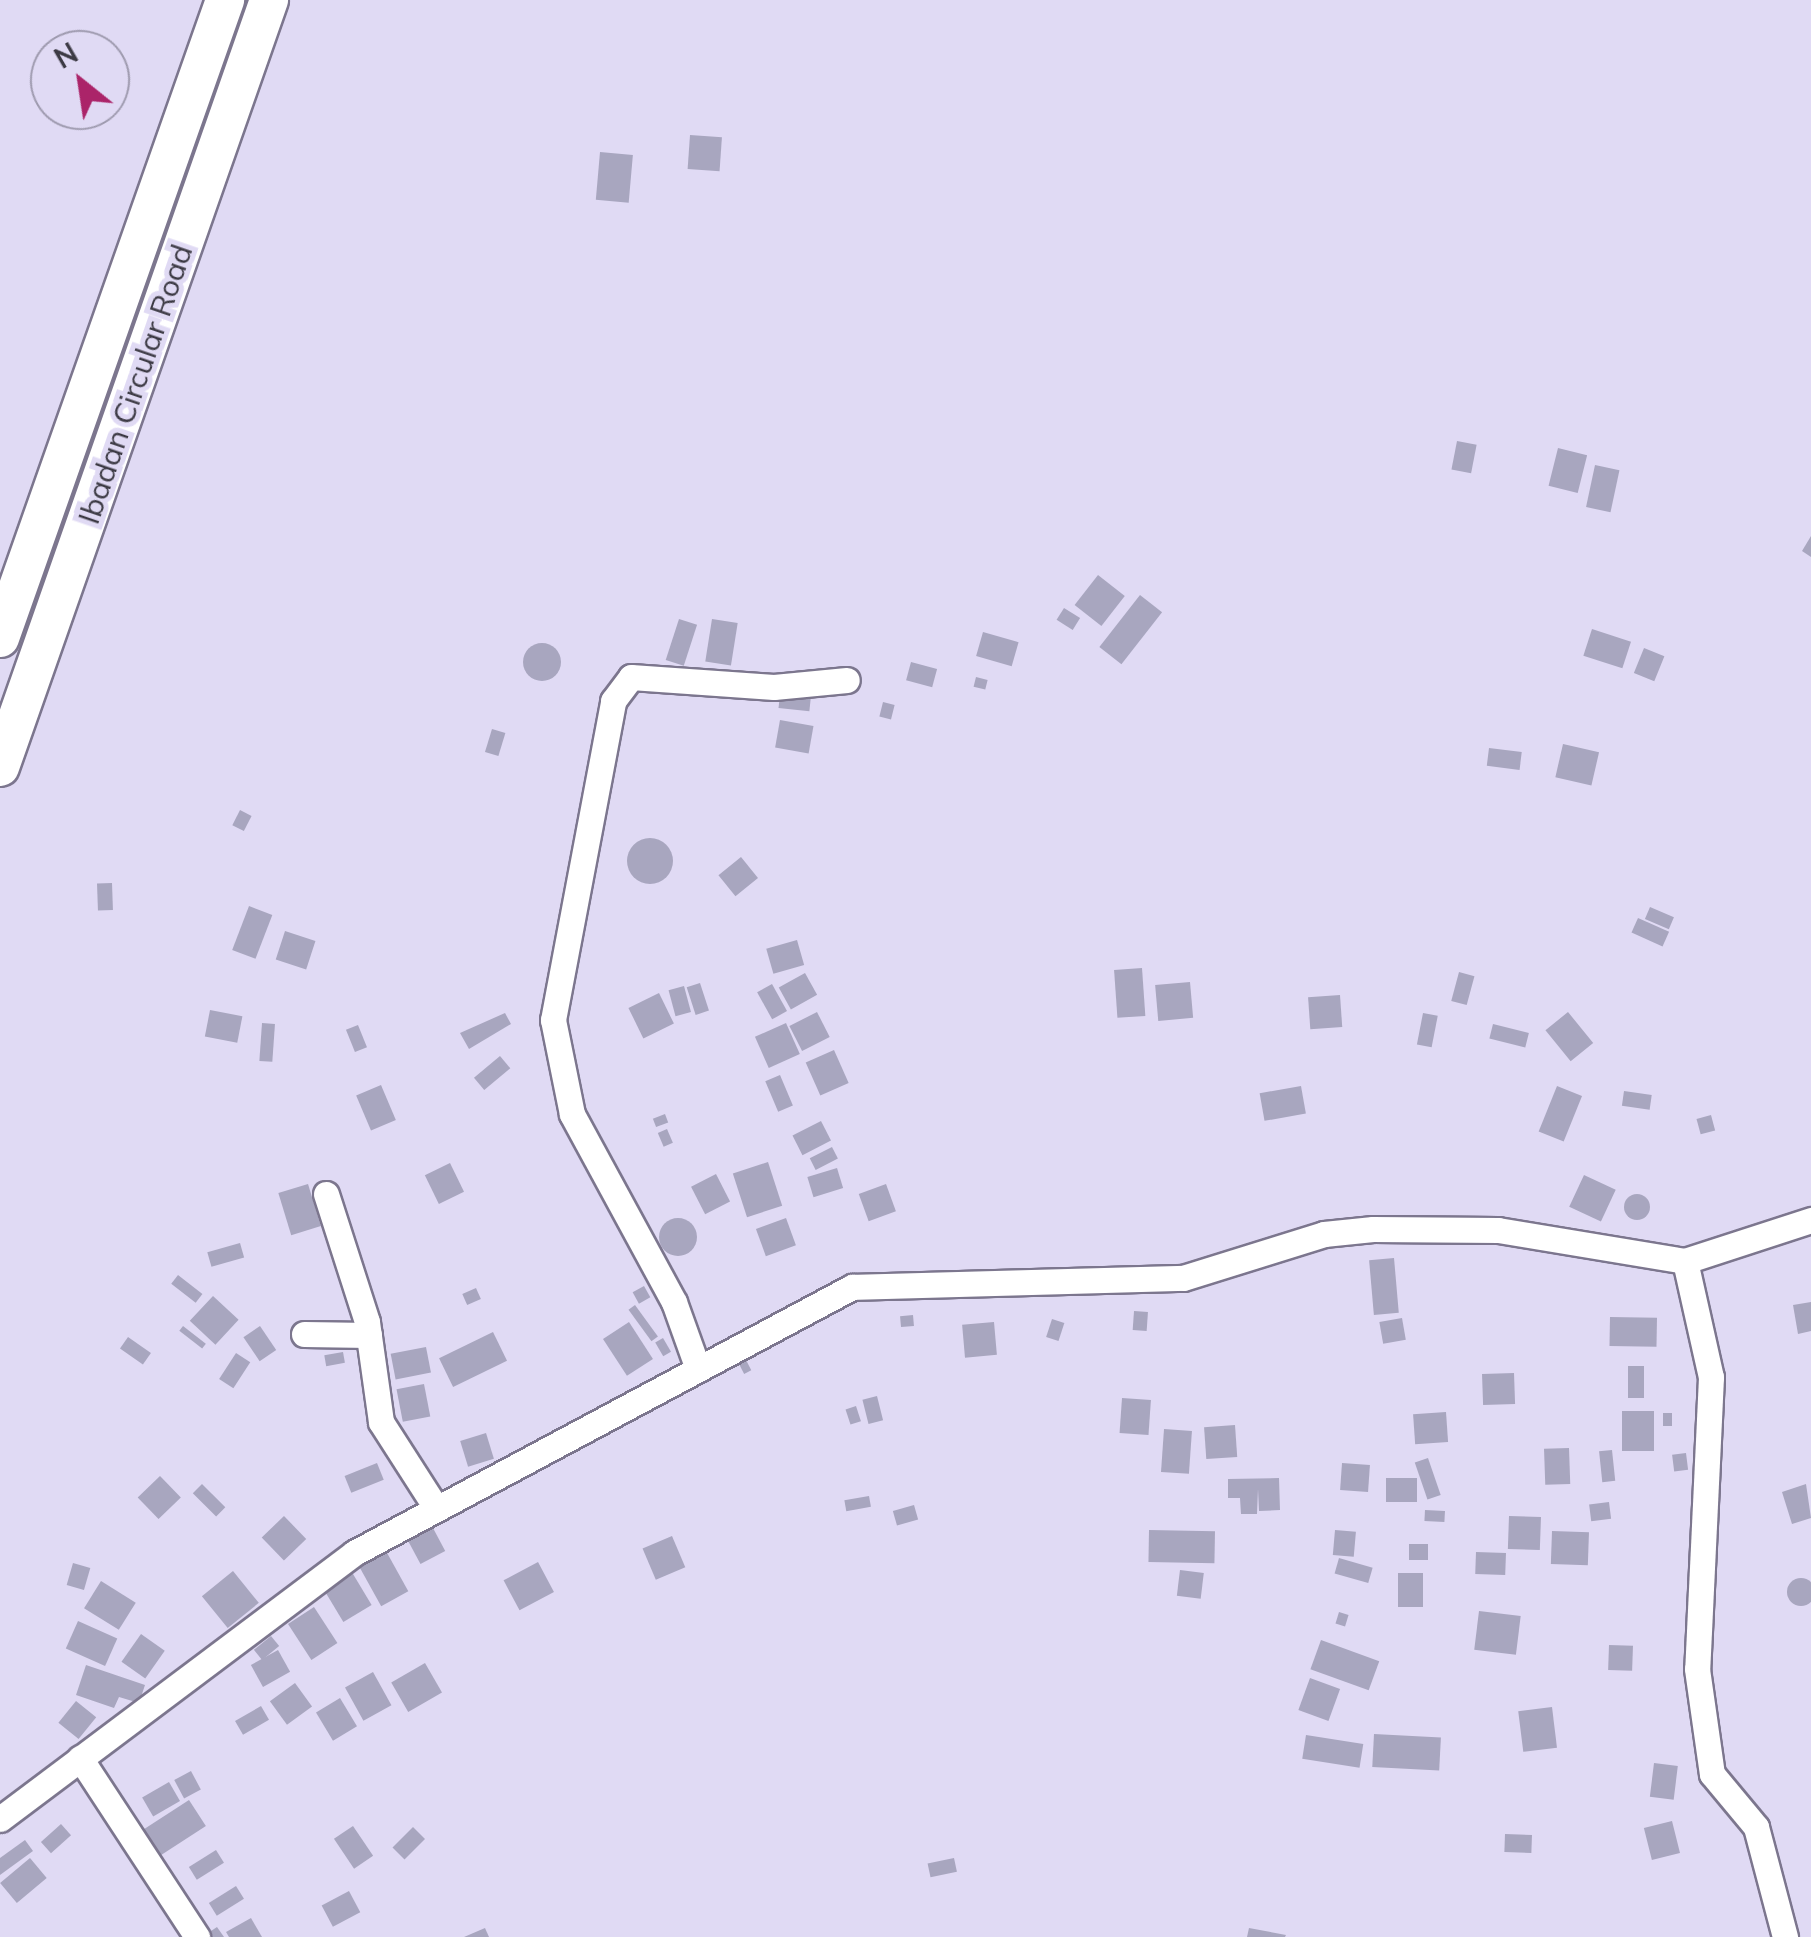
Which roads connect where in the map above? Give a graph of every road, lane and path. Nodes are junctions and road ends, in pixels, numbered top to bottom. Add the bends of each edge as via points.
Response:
1 (225, 0) edge
2 (269, 0) edge
3 (0, 638) edge
4 (847, 680) dead end
5 (0, 766) edge
6 (326, 1194) dead end
7 (1811, 1220) edge
8 (1685, 1261) junction
9 (304, 1334) dead end
10 (369, 1336) junction
11 (698, 1368) junction
12 (434, 1506) junction
13 (80, 1758) junction
14 (0, 1820) edge
15 (197, 1937) edge
16 (1784, 1937) edge

1 - 3 highway, Ibadan Circular Road
2 - 5 highway, Ibadan Circular Road
4 - 11 street via 774,687 631,676 612,701 554,1020 572,1114 674,1302
6 - 10 street
7 - 8 street
8 - 11 street via 1498,1230 1324,1234 1183,1278 852,1287
8 - 16 street via 1711,1377 1697,1649 1712,1774 1756,1827
9 - 10 street
10 - 12 street via 381,1422
11 - 12 street
12 - 13 street via 354,1553
13 - 14 street
13 - 15 street

